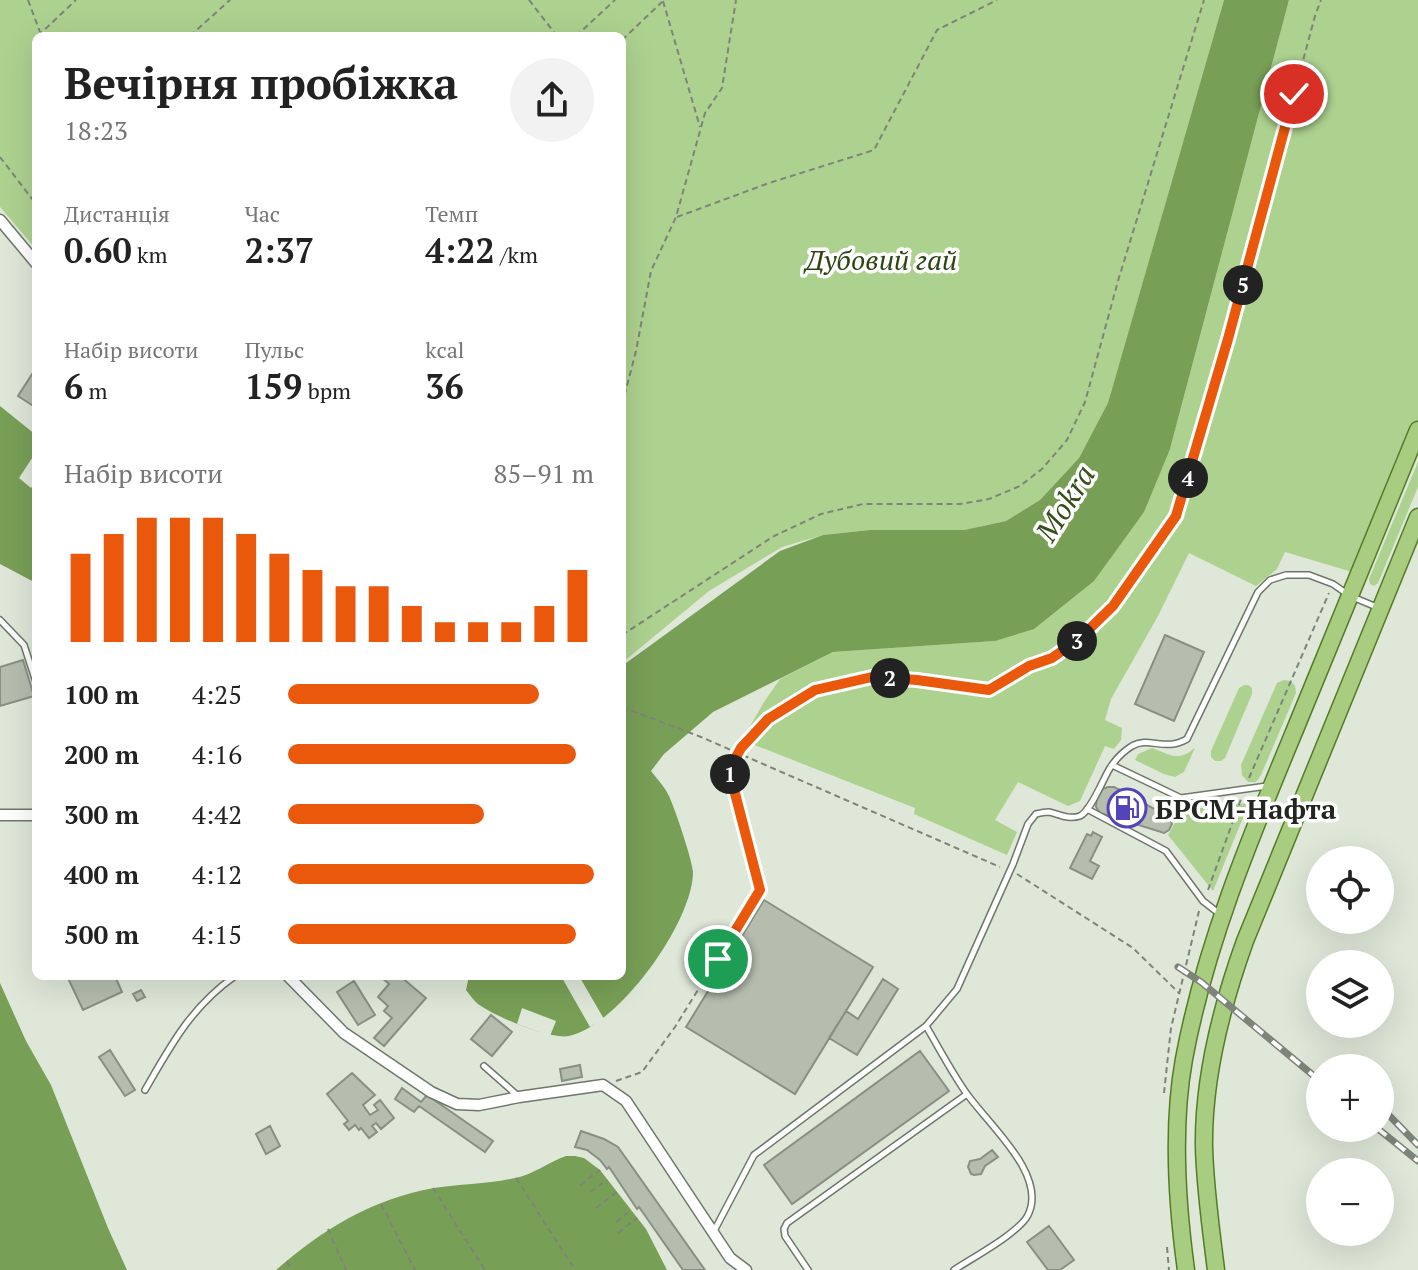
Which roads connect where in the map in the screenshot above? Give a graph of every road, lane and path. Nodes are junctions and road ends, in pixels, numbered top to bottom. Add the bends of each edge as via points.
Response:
1 (28, 0) edge
2 (76, 0) edge
3 (230, 0) edge
4 (529, 0) edge
5 (615, 0) edge
6 (663, 0) edge
7 (736, 0) edge
8 (997, 0) edge
9 (1204, 0) edge
10 (1321, 0) edge
11 (41, 32) edge
12 (45, 32) edge
13 (194, 32) edge
14 (554, 32) edge
15 (580, 32) edge
16 (626, 36) edge
17 (701, 130) junction
18 (0, 157) edge
19 (32, 199) edge
20 (676, 217) junction
21 (0, 220) edge
22 (32, 258) edge
23 (626, 390) edge
24 (1418, 430) edge
25 (1418, 517) edge
26 (1359, 574) junction
27 (1333, 584) junction
28 (1390, 587) junction
29 (1350, 596) junction
30 (1381, 608) junction
31 (0, 620) edge
32 (1361, 625) junction
33 (1337, 626) junction
34 (626, 632) edge
35 (32, 670) edge
36 (626, 709) edge
37 (738, 754) junction
38 (1112, 765) junction
39 (1272, 786) junction
40 (1245, 789) junction
41 (1087, 809) junction
42 (0, 815) edge
43 (32, 815) edge
44 (1010, 871) junction
45 (1203, 901) junction
46 (1222, 916) junction
47 (230, 980) edge
48 (292, 980) edge
49 (1180, 994) junction
50 (926, 1026) junction
51 (1171, 1028) dead end
52 (484, 1066) dead end
53 (603, 1085) junction
54 (145, 1090) dead end
55 (967, 1094) junction
56 (519, 1097) junction
57 (600, 1170) dead end
58 (516, 1178) dead end
59 (607, 1180) dead end
60 (580, 1185) dead end
61 (433, 1188) dead end
62 (590, 1192) dead end
63 (617, 1192) dead end
64 (381, 1204) dead end
65 (596, 1208) dead end
66 (631, 1210) dead end
67 (637, 1218) dead end
68 (616, 1222) dead end
69 (328, 1229) dead end
70 (714, 1232) junction
71 (618, 1233) dead end
72 (287, 1261) dead end
73 (291, 1270) edge
74 (346, 1270) edge
75 (415, 1270) edge
76 (485, 1270) edge
77 (575, 1270) edge
78 (746, 1270) edge
79 (808, 1270) edge
80 (954, 1270) edge
81 (1186, 1270) edge
82 (1216, 1270) edge

1 - 11 path
2 - 12 path
3 - 13 path
4 - 14 path
5 - 15 path
6 - 16 path
6 - 17 path
7 - 17 path via 722,88 705,113
8 - 20 path via 937,30 874,150
9 - 34 path via 1085,402 1067,440 1042,469 989,499 863,504 821,514 774,536
10 - 37 path via 1176,516 1113,606 1052,658 989,690 872,677 815,690 768,719
17 - 20 path
18 - 19 path
20 - 23 path via 651,271
21 - 22 street
24 - 26 main road
25 - 28 main road
26 - 28 main road via 1365,590 1375,593
26 - 29 main road
27 - 29 lane
27 - 38 lane via 1297,574 1277,576 1263,586 1187,739 1134,745
27 - 40 path
28 - 30 main road
29 - 30 lane
29 - 33 main road
30 - 32 main road
31 - 35 lane via 24,645
32 - 33 main road via 1345,620
32 - 82 main road via 1222,1016 1204,1145
33 - 39 main road
36 - 37 path
37 - 44 path
37 - 53 path via 729,770 760,890 642,1072
38 - 40 lane via 1181,798
38 - 41 lane
39 - 40 lane
39 - 46 main road
40 - 45 path
41 - 44 lane via 1080,816 1036,814
41 - 45 lane via 1166,851
42 - 43 street
44 - 49 path via 1133,948
44 - 50 lane via 957,989
45 - 46 lane
45 - 49 path
46 - 81 main road via 1184,1061 1178,1122 1179,1219
47 - 54 lane via 176,1035
48 - 56 street via 344,1033 431,1092 468,1105
49 - 51 path
50 - 55 lane
50 - 70 lane via 754,1155
52 - 56 lane
53 - 56 street
53 - 70 street via 626,1101
55 - 79 lane via 787,1223 785,1236
55 - 80 lane via 1022,1164 1031,1201 1027,1217 1013,1231
57 - 60 path
58 - 77 path
59 - 62 path
61 - 76 path
63 - 65 path
64 - 75 path
66 - 68 path
67 - 71 path
69 - 74 path
70 - 78 street via 730,1258
72 - 73 path

